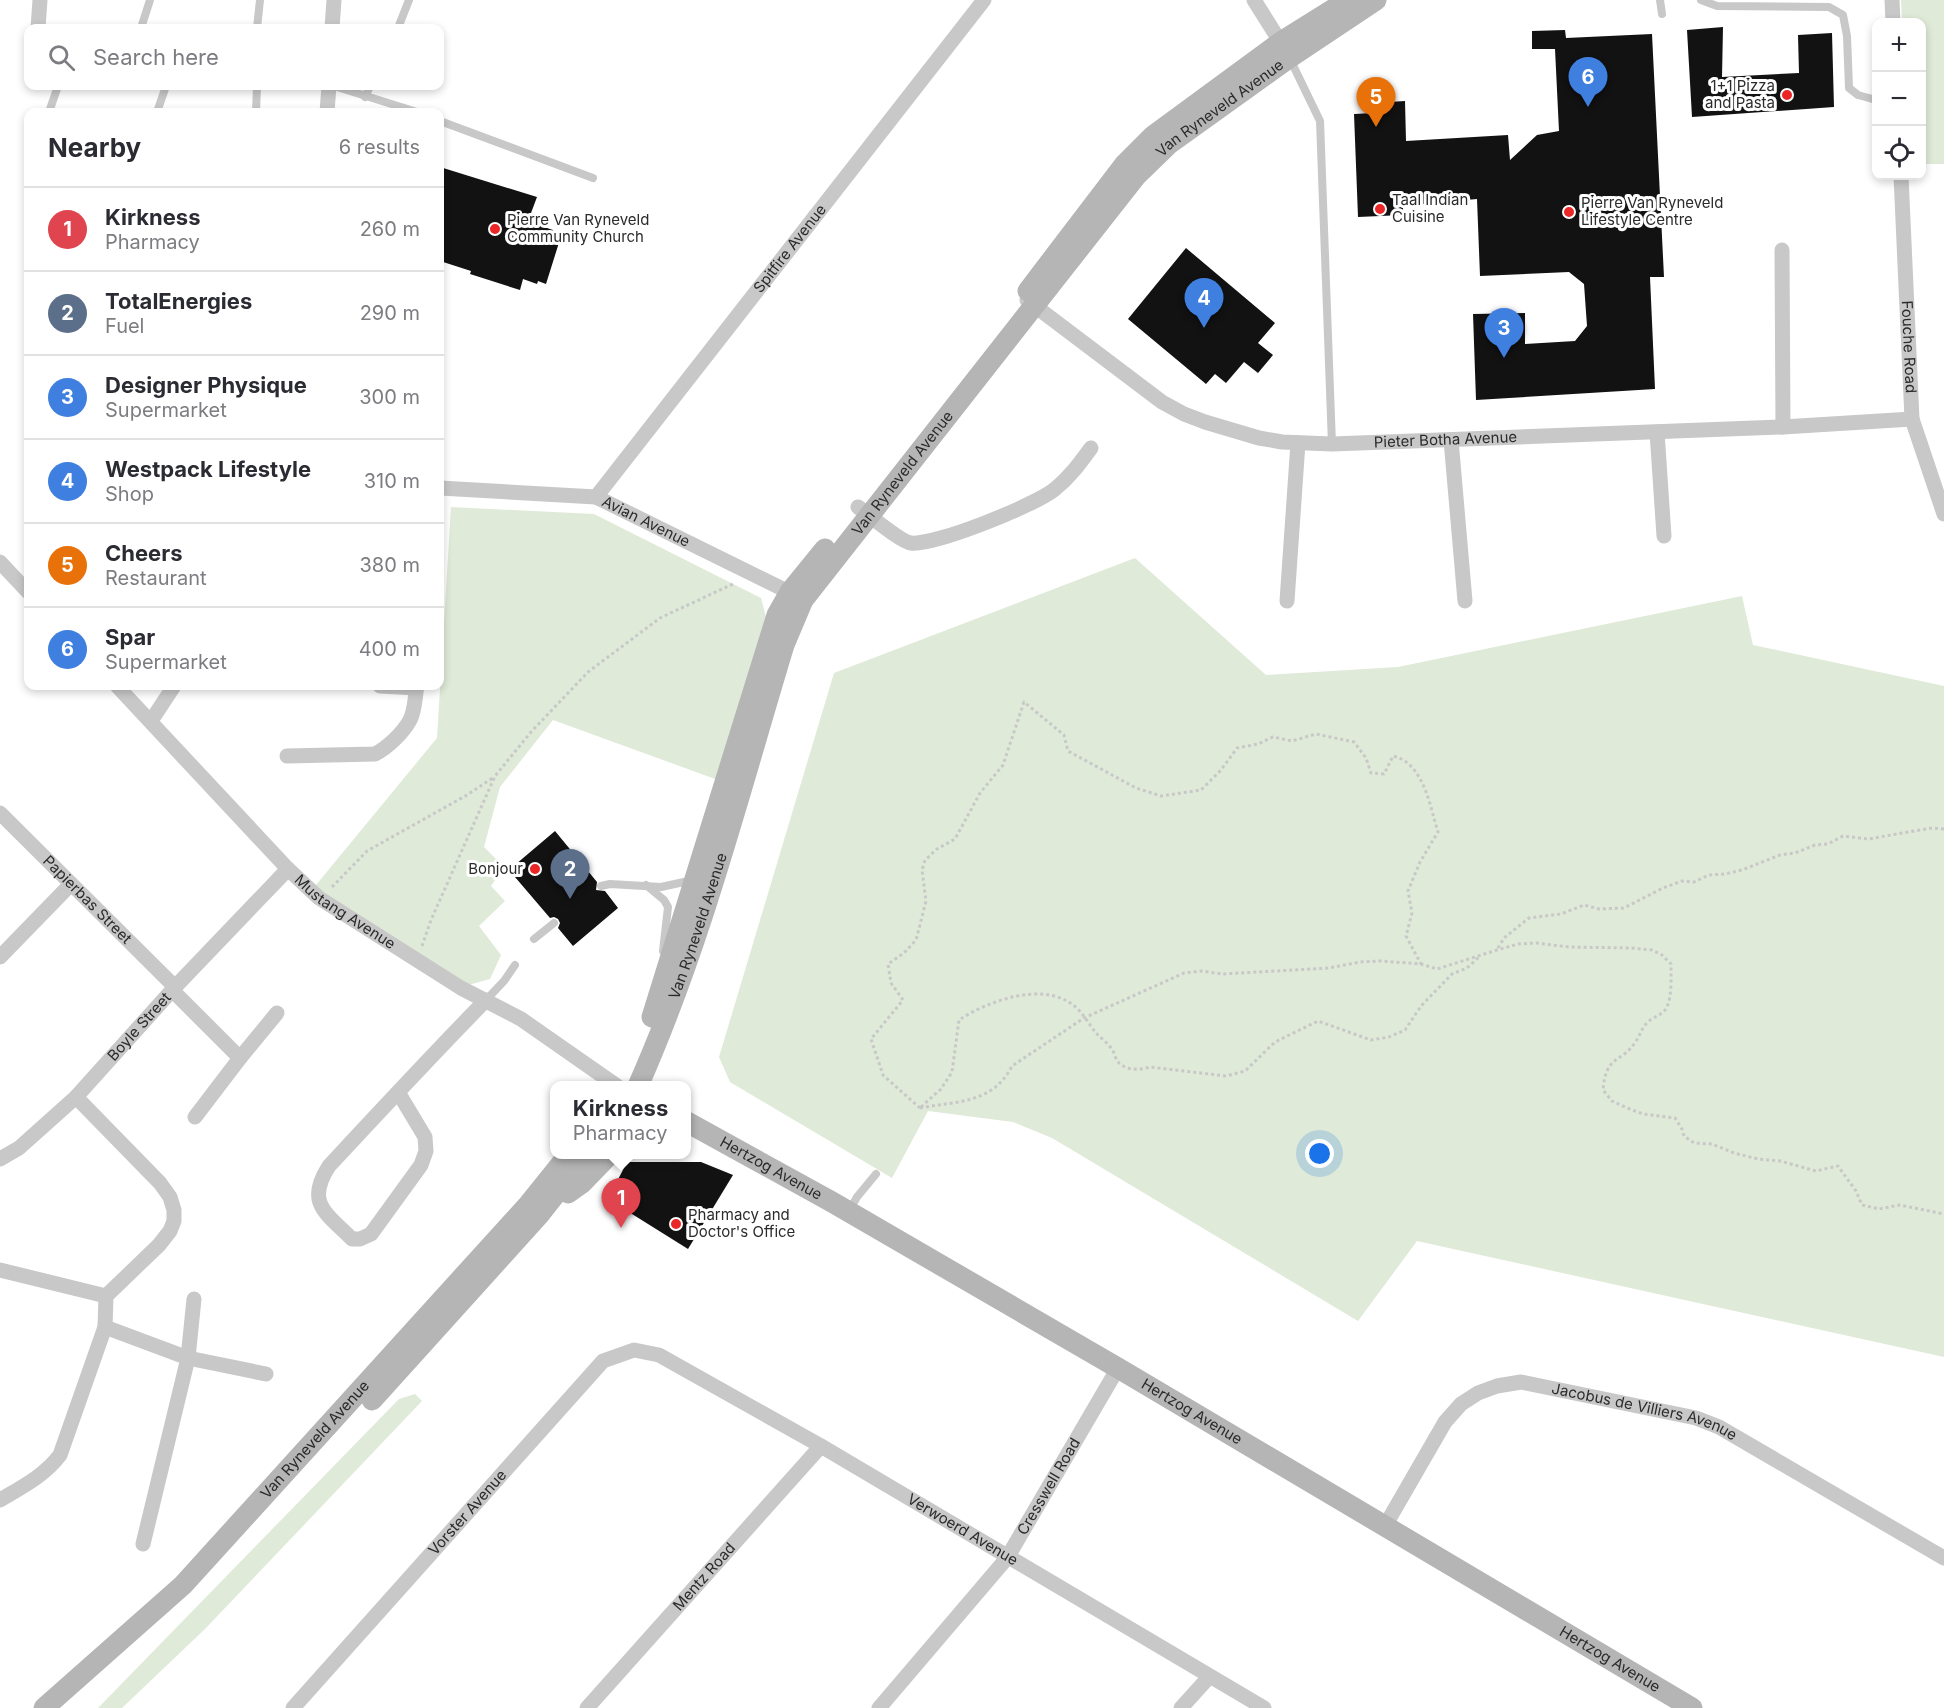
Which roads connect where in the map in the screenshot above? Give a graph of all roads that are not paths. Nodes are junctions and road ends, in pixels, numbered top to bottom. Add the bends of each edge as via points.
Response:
1 (40, 0) edge
2 (150, 0) edge
3 (260, 0) edge
4 (334, 0) edge
5 (409, 0) edge
6 (984, 0) edge
7 (1254, 0) edge
8 (1348, 0) edge
9 (1376, 0) edge
10 (1660, 0) edge
11 (1701, 0) edge
12 (1892, 0) edge
13 (1662, 14) dead end
14 (1893, 18) edge
15 (38, 24) edge
16 (142, 24) edge
17 (257, 24) edge
18 (332, 24) edge
19 (400, 24) edge
20 (1285, 50) junction
21 (57, 90) edge
22 (165, 90) edge
23 (257, 90) edge
24 (329, 90) edge
25 (345, 90) edge
26 (368, 90) edge
27 (365, 97) junction
28 (1872, 99) edge
29 (50, 108) edge
30 (158, 108) edge
31 (256, 108) edge
32 (327, 108) edge
33 (403, 108) edge
34 (444, 122) edge
35 (593, 178) dead end
36 (1901, 180) edge
37 (1782, 250) dead end
38 (1029, 302) junction
39 (1912, 419) junction
40 (1783, 427) junction
41 (1657, 432) junction
42 (1451, 440) junction
43 (1298, 443) junction
44 (1332, 444) junction
45 (1091, 448) dead end
46 (444, 488) edge
47 (596, 497) junction
48 (863, 511) junction
49 (1944, 514) edge
50 (1664, 536) dead end
51 (0, 561) edge
52 (24, 588) edge
53 (796, 596) junction
54 (1465, 601) dead end
55 (1287, 602) dead end
56 (121, 690) edge
57 (171, 690) edge
58 (415, 690) edge
59 (150, 720) junction
60 (287, 756) dead end
61 (0, 813) edge
62 (288, 869) junction
63 (694, 880) junction
64 (71, 884) junction
65 (646, 885) junction
66 (600, 886) dead end
67 (554, 923) dead end
68 (534, 939) dead end
69 (0, 957) edge
70 (515, 965) dead end
71 (173, 988) junction
72 (661, 988) junction
73 (486, 1000) junction
74 (277, 1013) dead end
75 (240, 1058) junction
76 (610, 1081) edge
77 (626, 1081) edge
78 (640, 1081) edge
79 (398, 1092) junction
80 (75, 1097) junction
81 (195, 1117) dead end
82 (691, 1124) edge
83 (691, 1130) edge
84 (718, 1138) junction
85 (0, 1159) edge
86 (566, 1159) edge
87 (584, 1159) edge
88 (606, 1159) edge
89 (876, 1174) dead end
90 (848, 1212) junction
91 (539, 1215) junction
92 (0, 1270) edge
93 (106, 1296) junction
94 (194, 1299) dead end
95 (105, 1327) junction
96 (659, 1355) joint
97 (188, 1358) junction
98 (1118, 1368) junction
99 (266, 1374) dead end
100 (821, 1446) junction
101 (0, 1500) edge
102 (1385, 1526) junction
103 (143, 1544) dead end
104 (1007, 1558) junction
105 (1944, 1558) edge
106 (1209, 1677) junction
107 (44, 1708) edge
108 (63, 1708) edge
109 (293, 1708) edge
110 (586, 1708) edge
111 (879, 1708) edge
112 (1181, 1708) edge
113 (1264, 1708) edge
114 (1692, 1708) edge

1 - 15 street
2 - 16 lane
3 - 17 lane
4 - 18 street
5 - 19 lane
6 - 47 street, Spitfire Avenue
7 - 20 street
8 - 20 main road, Van Ryneveld Avenue
9 - 20 main road, Van Ryneveld Avenue
10 - 13 lane
11 - 28 lane via 1717,6 1837,10 1843,15 1847,36 1849,88
12 - 14 street
20 - 38 main road, Van Ryneveld Avenue via 1169,144 1136,176
20 - 44 lane via 1320,121
21 - 29 lane
22 - 30 lane
23 - 31 lane
24 - 32 street
25 - 27 lane
26 - 27 lane
27 - 33 lane
34 - 35 lane
36 - 39 street, Fouche Road
37 - 40 street
38 - 43 street, Pieter Botha Avenue via 1169,406 1258,438
38 - 48 main road, Van Ryneveld Avenue
39 - 40 street, Pieter Botha Avenue
39 - 49 street, Fouche Road
40 - 41 street, Pieter Botha Avenue
41 - 42 street, Pieter Botha Avenue
41 - 50 street
42 - 44 street, Pieter Botha Avenue
42 - 54 street
43 - 44 street, Pieter Botha Avenue
43 - 55 street
45 - 48 street via 1073,473 1044,497 928,542 905,542
46 - 47 street, Avian Avenue
47 - 53 street, Avian Avenue
48 - 53 main road, Van Ryneveld Avenue
51 - 52 street
53 - 63 main road, Van Ryneveld Avenue via 777,615
53 - 78 main road, Van Ryneveld Avenue via 697,930 662,1033
56 - 59 street, Mustang Avenue
57 - 59 street
58 - 60 street via 410,720 386,748 375,754
59 - 62 street, Mustang Avenue
61 - 64 street, Papierbas Street
62 - 71 street, Boyle Street
62 - 73 street, Mustang Avenue via 319,898
63 - 65 lane via 672,886
63 - 72 main road, Van Ryneveld Avenue
64 - 69 street
64 - 71 street, Papierbas Street
65 - 66 lane
65 - 72 lane via 668,907
67 - 68 lane
70 - 73 lane
71 - 75 street, Papierbas Street
71 - 80 street, Boyle Street
72 - 77 main road, Van Ryneveld Avenue
73 - 76 street, Mustang Avenue via 521,1019
73 - 79 street
74 - 75 street
75 - 81 street
79 - 79 street via 329,1166 318,1188 326,1214 352,1239 371,1234 425,1157 425,1137
80 - 85 street, Boyle Street via 19,1148
80 - 93 street via 160,1183 174,1210 170,1231 159,1245
82 - 84 main road, Hertzog Avenue
83 - 84 main road
84 - 90 main road, Hertzog Avenue
86 - 107 main road, Van Ryneveld Avenue via 183,1585
87 - 91 main road, Van Ryneveld Avenue
88 - 91 main road via 582,1183
89 - 90 lane
90 - 98 main road, Hertzog Avenue
91 - 108 main road, Van Ryneveld Avenue via 192,1594
92 - 93 street
93 - 95 street
94 - 97 street
95 - 97 street
95 - 101 street via 60,1455 38,1477
96 - 100 street, Verwoerd Avenue
96 - 109 street, Vorster Avenue via 634,1350 603,1360
97 - 99 street
97 - 103 street
98 - 102 main road, Hertzog Avenue
98 - 104 street, Cresswell Road
100 - 104 street, Verwoerd Avenue
100 - 110 street, Mentz Road
102 - 105 street, Jacobus de Villiers Avenue via 1445,1422 1461,1404 1497,1386 1521,1382 1696,1418 1719,1427
102 - 114 main road, Hertzog Avenue
104 - 106 street, Verwoerd Avenue
104 - 111 street, Cresswell Road
106 - 112 street
106 - 113 street, Verwoerd Avenue

